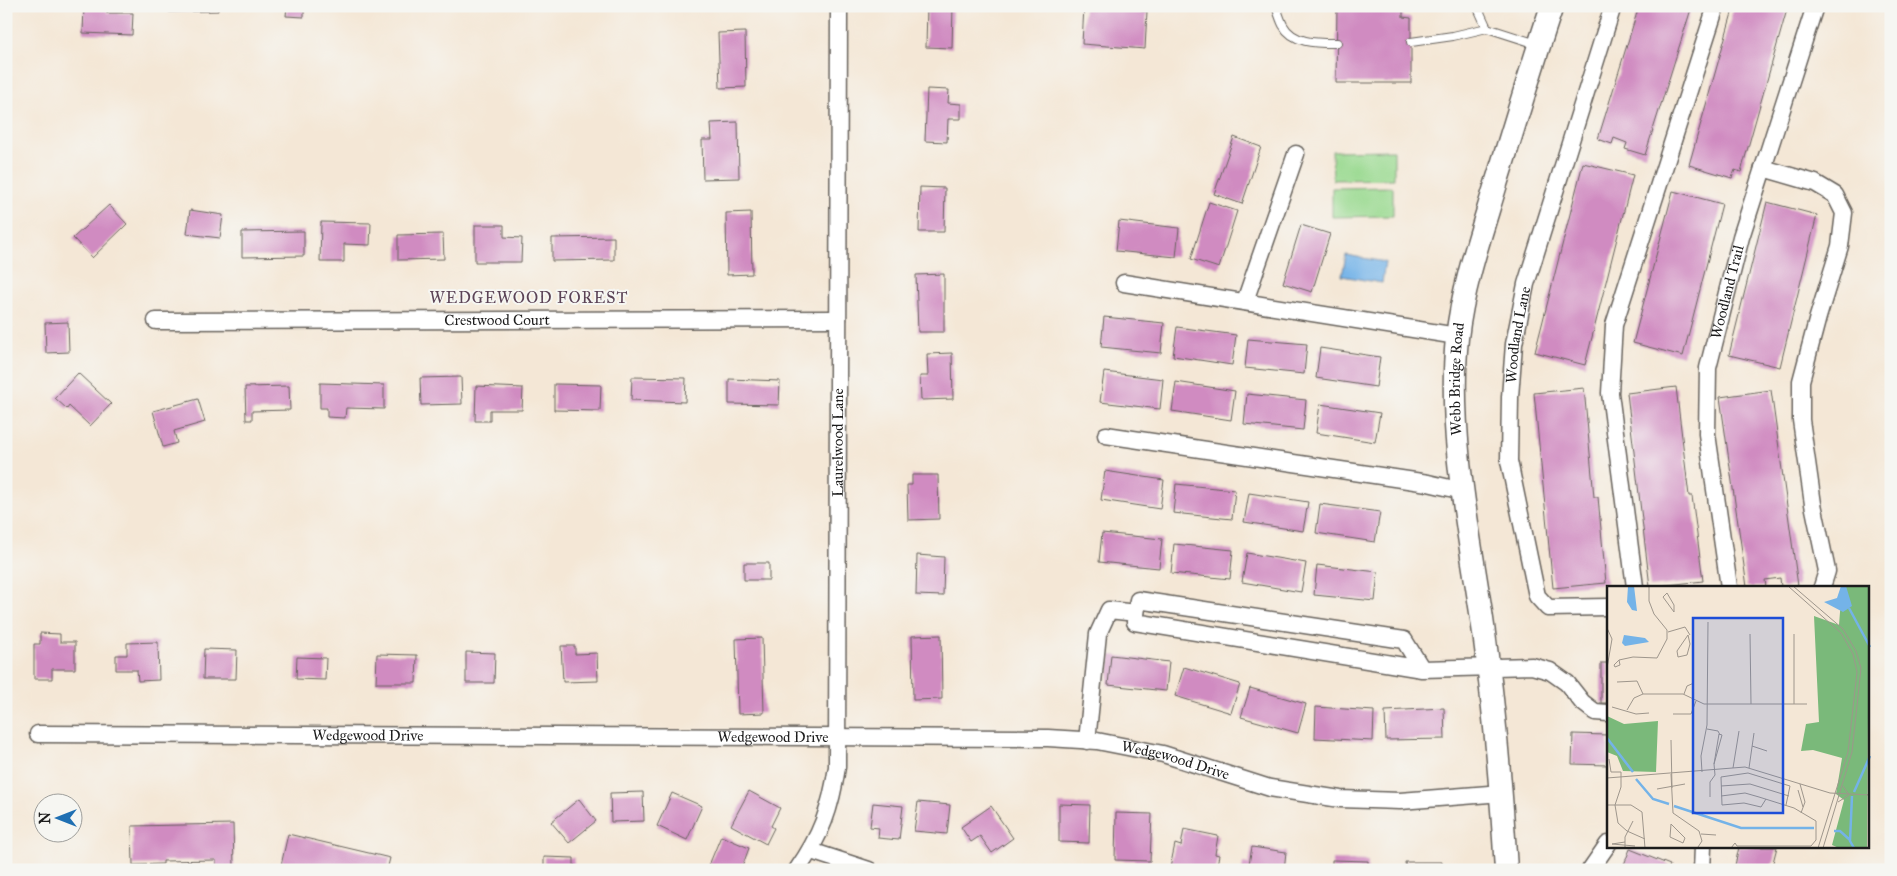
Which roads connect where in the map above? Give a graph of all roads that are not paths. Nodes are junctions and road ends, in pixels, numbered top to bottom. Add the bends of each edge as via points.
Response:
1 (838, 6) edge
2 (1276, 6) edge
3 (1477, 6) edge
4 (1552, 6) edge
5 (1613, 6) edge
6 (1716, 6) edge
7 (1815, 6) edge
8 (1487, 28) junction
9 (1411, 42) dead end
10 (1337, 43) dead end
11 (1539, 44) junction
12 (1296, 154) dead end
13 (1763, 168) junction
14 (1124, 283) dead end
15 (1245, 301) junction
16 (838, 319) junction
17 (156, 321) dead end
18 (1458, 336) junction
19 (1106, 435) dead end
20 (1463, 490) junction
21 (1635, 586) edge
22 (1729, 586) edge
23 (1822, 586) edge
24 (1607, 607) edge
25 (1136, 613) junction
26 (1489, 668) junction
27 (1422, 669) junction
28 (1607, 713) edge
29 (38, 734) dead end
30 (837, 738) junction
31 (1087, 741) junction
32 (1502, 793) junction
33 (1607, 845) edge
34 (1703, 848) edge
35 (811, 851) junction
36 (797, 870) edge
37 (869, 870) edge
38 (1506, 870) edge
39 (1590, 870) edge
40 (1702, 870) edge

1 - 16 street, Laurelwood Lane
2 - 10 lane via 1283,26 1297,40
3 - 8 lane
4 - 11 street, Webb Bridge Road
5 - 24 street, Woodland Lane via 1526,284 1514,344 1509,461 1537,596 1548,608
6 - 21 street via 1614,325 1610,394
7 - 13 street, Woodland Trail
8 - 9 lane
8 - 11 lane
11 - 18 street, Webb Bridge Road via 1473,258
12 - 15 street
13 - 22 street, Woodland Trail via 1741,237 1708,368 1707,434
13 - 23 street via 1815,183 1835,195 1844,213 1840,246 1801,380 1801,420 1827,571
14 - 15 street
15 - 18 street
16 - 17 street, Crestwood Court
16 - 30 street, Laurelwood Lane
18 - 20 street, Webb Bridge Road via 1454,409
19 - 20 street
20 - 26 street, Webb Bridge Road
25 - 27 street via 1135,622
25 - 27 street via 1138,600 1404,640
25 - 31 street via 1109,610 1098,634
26 - 27 street
26 - 28 street via 1532,666 1550,672 1567,683 1595,712
26 - 32 street, Webb Bridge Road
29 - 30 street, Wedgewood Drive
30 - 31 street, Wedgewood Drive via 1048,738
30 - 35 street, Laurelwood Lane via 838,767 833,795 825,823
31 - 32 street, Wedgewood Drive via 1163,754 1270,788 1340,799 1400,800
32 - 38 street, Webb Bridge Road
33 - 39 street
34 - 40 street
35 - 36 street, Laurelwood Lane
35 - 37 street

